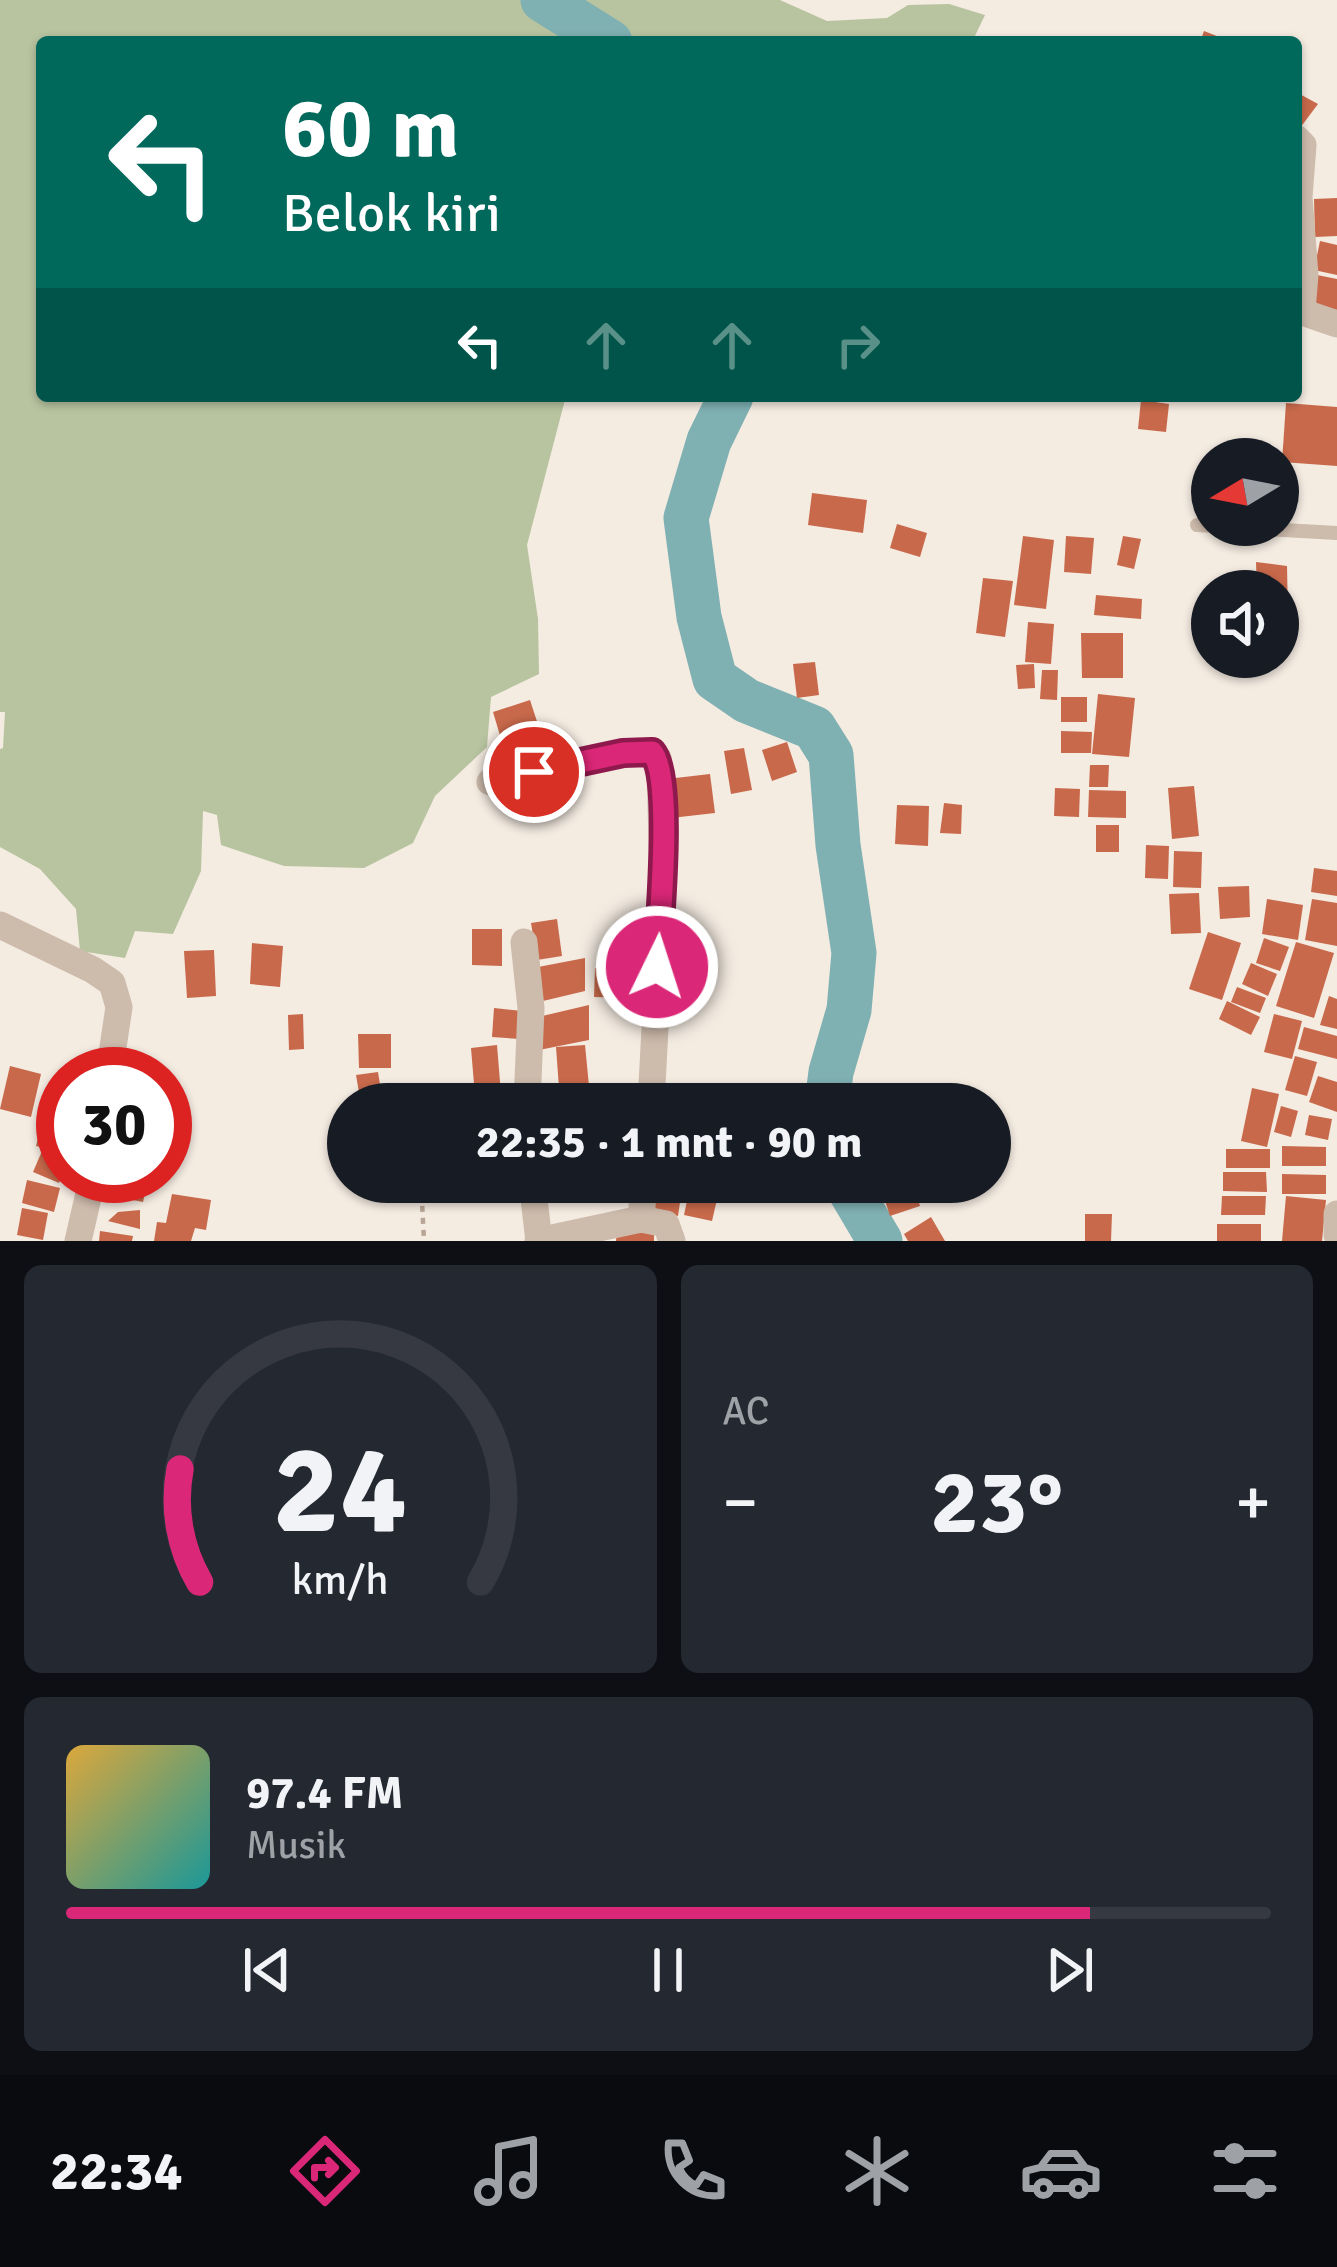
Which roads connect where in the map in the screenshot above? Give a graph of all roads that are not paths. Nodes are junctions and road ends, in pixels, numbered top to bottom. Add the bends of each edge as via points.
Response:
1 (1302, 236) edge
2 (1302, 292) edge
3 (1302, 312) edge
4 (1337, 325) edge
5 (1299, 531) edge
6 (1337, 533) edge
7 (490, 782) dead end
8 (0, 925) edge
9 (524, 942) dead end
10 (113, 1047) edge
11 (528, 1083) edge
12 (652, 1083) edge
13 (87, 1203) edge
14 (534, 1203) edge
15 (642, 1203) edge
16 (1337, 1214) edge
17 (641, 1219) junction
18 (1337, 1235) edge
19 (78, 1241) edge
20 (538, 1241) edge
21 (672, 1241) edge

1 - 2 street
3 - 4 street
5 - 6 lane
7 - 12 street via 623,753 658,758 663,876
8 - 10 street via 112,983
9 - 11 street
13 - 19 street
14 - 20 street
15 - 17 street
16 - 18 street
17 - 20 street
17 - 21 street via 666,1224

